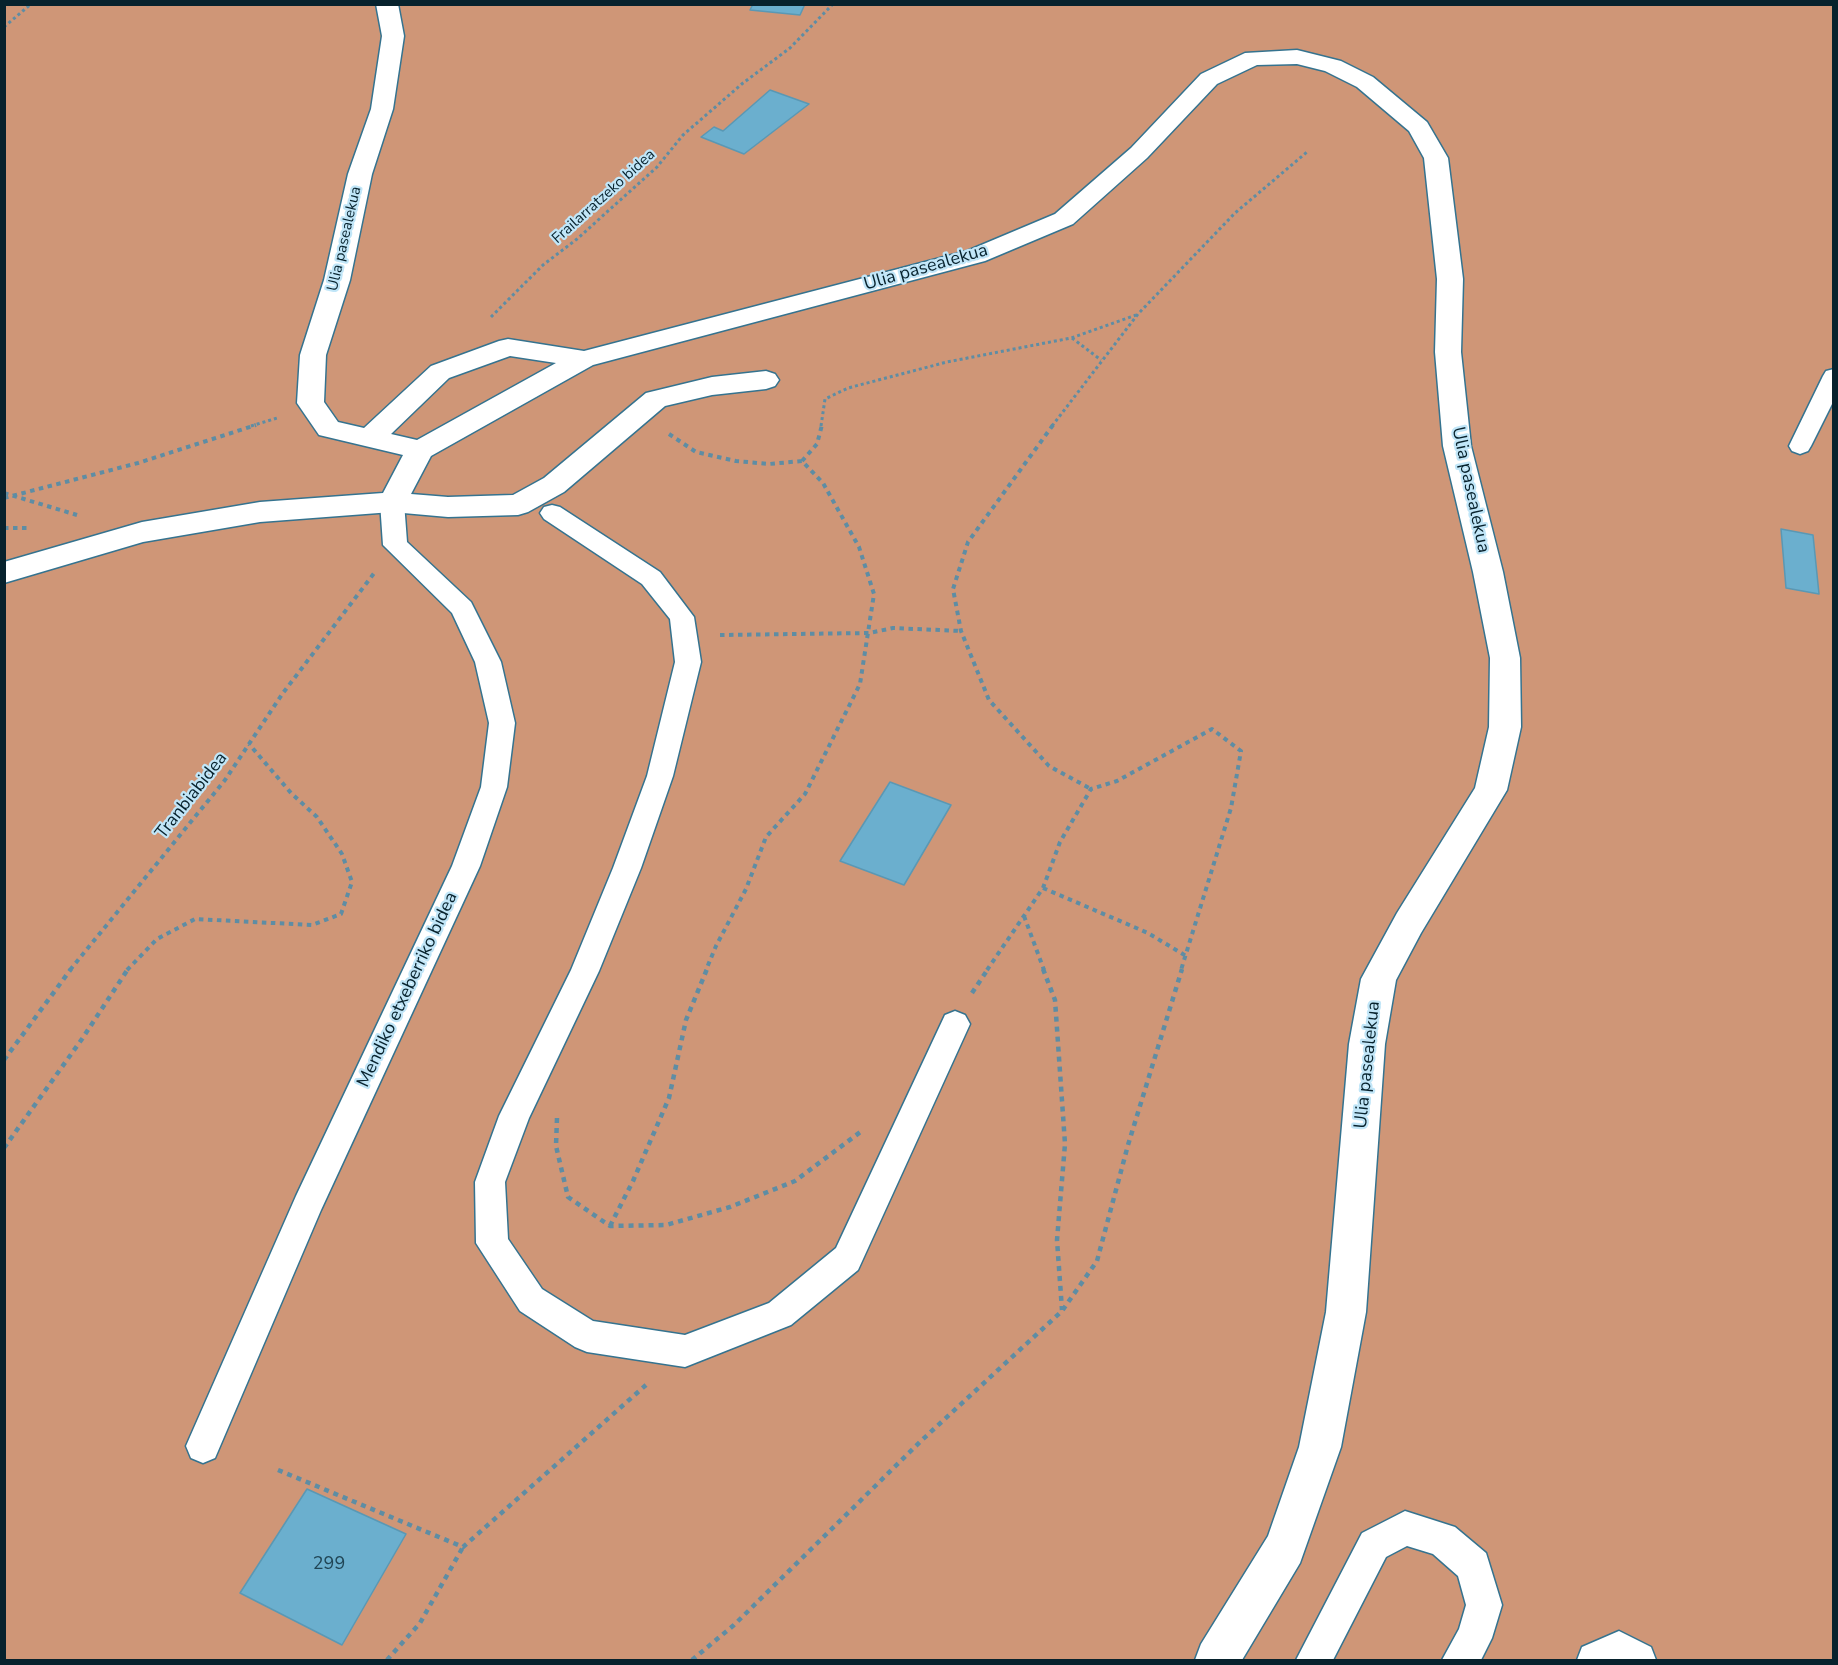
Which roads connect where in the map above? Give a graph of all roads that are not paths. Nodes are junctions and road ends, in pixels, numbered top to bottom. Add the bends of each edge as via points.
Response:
1 (387, 4) edge
2 (584, 359) junction
3 (1833, 376) edge
4 (766, 380) dead end
5 (369, 439) junction
6 (1800, 446) dead end
7 (420, 450) junction
8 (392, 502) junction
9 (552, 513) dead end
10 (4, 573) edge
11 (955, 1024) road end
12 (203, 1446) dead end
13 (1217, 1660) edge
14 (1314, 1660) edge
15 (1460, 1660) edge
16 (1595, 1660) edge
17 (1638, 1660) edge

1 - 5 street, Ulia pasealekua via 393,36 382,109 360,174 337,280 313,355 310,403 329,429
2 - 5 street, Ulia pasealekua via 508,347 440,372
2 - 7 street, Ulia pasealekua
2 - 13 street, Ulia pasealekua via 976,256 1064,219 1139,153 1209,79 1253,58 1297,57 1333,66 1365,82 1419,127 1436,158 1450,279 1448,352 1457,446 1505,658 1505,727 1491,790 1379,979 1367,1044 1346,1312 1320,1448 1285,1548
3 - 6 lane
4 - 8 street via 712,386 656,399 554,485 518,505 448,507
5 - 7 street
7 - 8 street
8 - 10 street via 260,512 142,532
8 - 12 lane, Mendiko etxeberriko bidea via 395,545 462,608 488,662 502,723 494,787 466,867 307,1206
9 - 11 lane via 651,578 682,617 688,662 660,776 627,868 585,970 514,1116 490,1182 492,1242 531,1300 587,1336 685,1351 780,1314 847,1259
14 - 15 lane via 1374,1545 1405,1528 1443,1539 1473,1566 1484,1605 1474,1638
16 - 17 lane via 1619,1649

